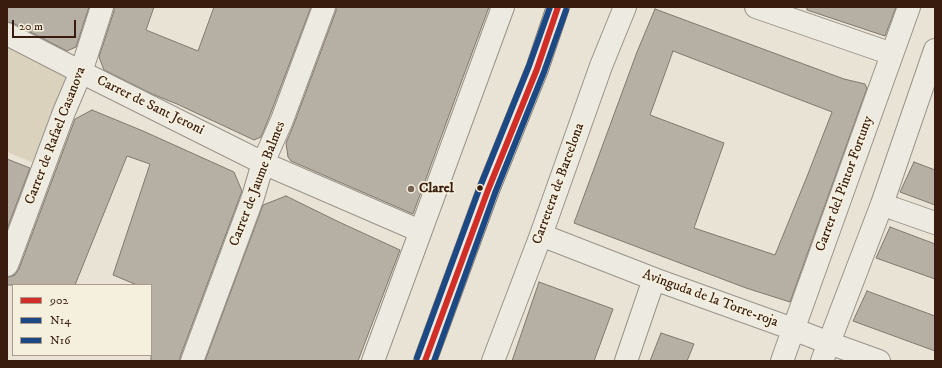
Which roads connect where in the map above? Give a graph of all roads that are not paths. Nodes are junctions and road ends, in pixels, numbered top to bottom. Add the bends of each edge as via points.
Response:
1 (102, 7) edge
2 (324, 7) edge
3 (503, 7) edge
4 (558, 7) edge
5 (625, 7) edge
6 (756, 7) edge
7 (909, 7) edge
8 (7, 34) edge
9 (892, 54) junction
10 (933, 62) edge
11 (81, 72) junction
12 (256, 159) junction
13 (882, 204) junction
14 (935, 223) edge
15 (412, 228) junction
16 (541, 235) junction
17 (7, 265) edge
18 (654, 279) junction
19 (793, 329) junction
20 (826, 352) edge
21 (192, 361) edge
22 (373, 361) edge
23 (425, 361) edge
24 (494, 361) edge
25 (626, 361) edge
26 (782, 361) edge
27 (879, 361) edge

1 - 11 street, Carrer de Rafael Casanova
2 - 12 street, Carrer de Jaume Balmes via 282,120
3 - 15 street
4 - 23 street via 537,69 488,190
5 - 16 street, Carretera de Barcelona via 601,66
6 - 9 street
7 - 9 street, Carrer del Pintor Fortuny
8 - 11 street, Carrer de Sant Jeroni
9 - 19 street, Carrer del Pintor Fortuny
10 - 13 street
11 - 12 street, Carrer de Sant Jeroni
11 - 17 street, Carrer de Rafael Casanova
12 - 15 street, Carrer de Sant Jeroni
12 - 21 street, Carrer de Jaume Balmes via 253,197
13 - 14 street
13 - 20 street
15 - 22 street
16 - 18 street, Avinguda de la Torre-roja
16 - 24 street, Carretera de Barcelona
18 - 19 street, Avinguda de la Torre-roja
18 - 25 street
19 - 20 street, Avinguda de la Torre-roja
19 - 26 street, Carrer del Pintor Fortuny
20 - 27 street, Avinguda de la Torre-roja

